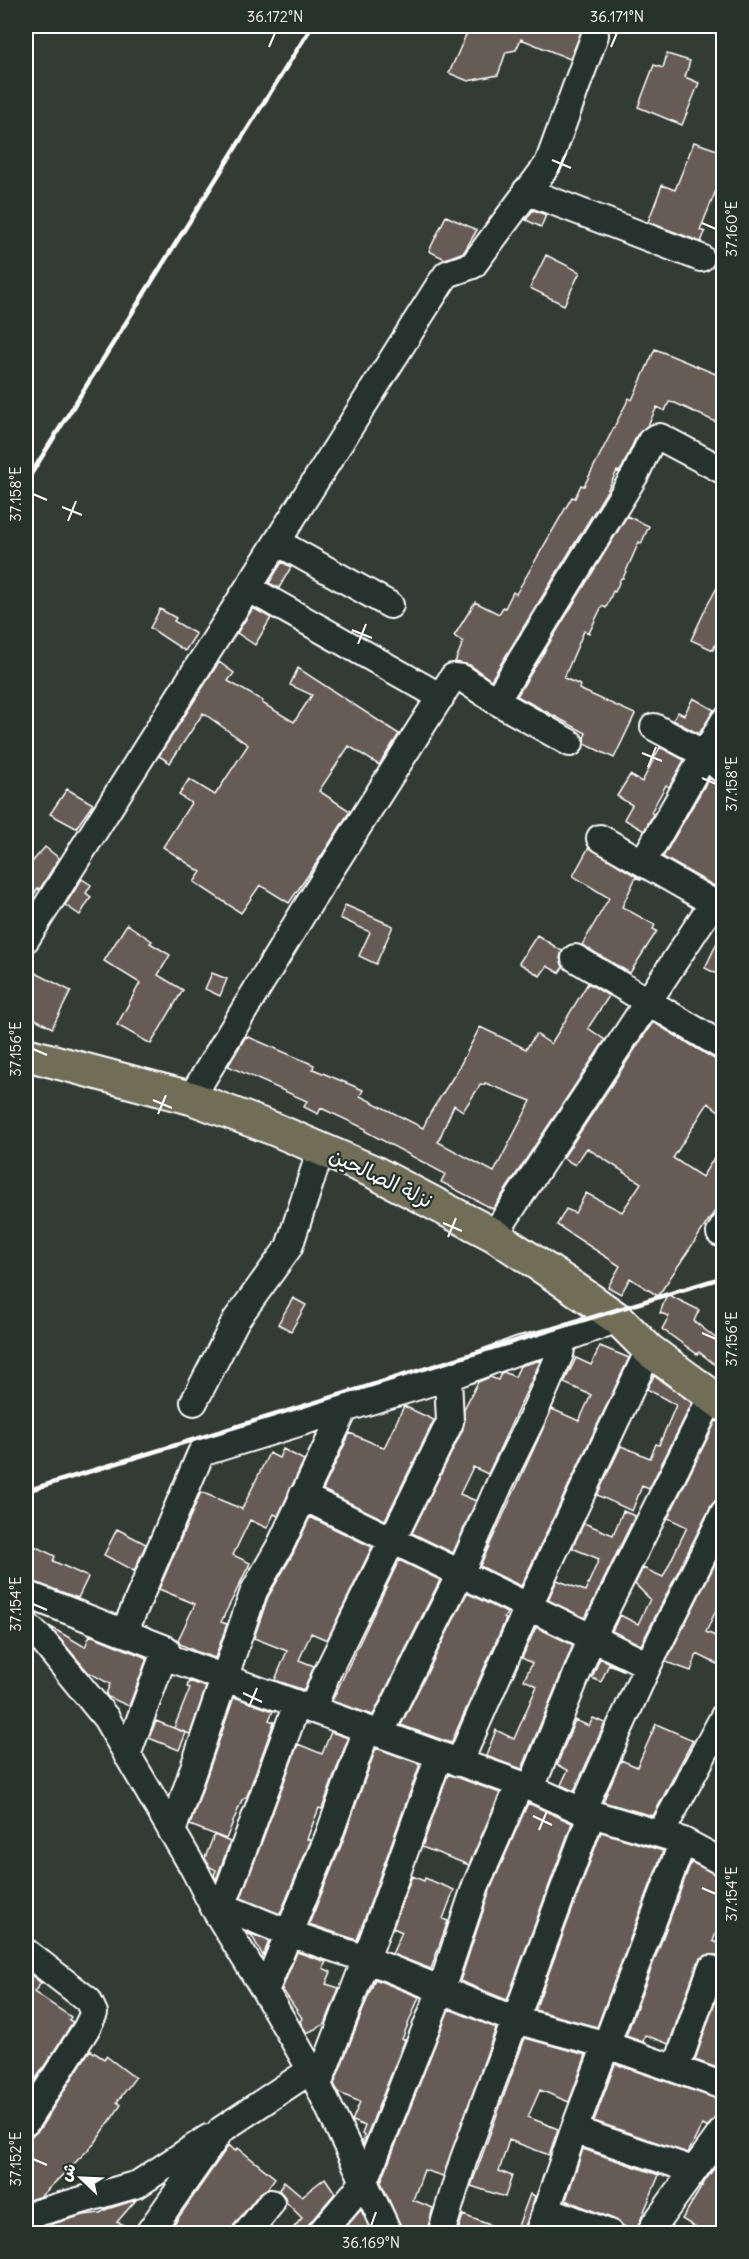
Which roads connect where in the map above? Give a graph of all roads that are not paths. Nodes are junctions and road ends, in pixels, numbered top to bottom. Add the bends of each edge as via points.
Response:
1 (595, 35) dead end
2 (526, 191) junction
3 (701, 258) dead end
4 (723, 471) edge
5 (277, 542) junction
6 (248, 588) junction
7 (390, 605) dead end
8 (441, 697) junction
9 (496, 701) junction
10 (723, 721) edge
11 (654, 727) dead end
12 (570, 743) dead end
13 (704, 754) junction
14 (723, 771) edge
15 (600, 838) dead end
16 (643, 862) junction
17 (718, 906) edge
18 (26, 939) edge
19 (575, 958) dead end
20 (648, 1002) junction
21 (723, 1047) edge
22 (26, 1054) edge
23 (191, 1098) junction
24 (321, 1149) junction
25 (494, 1235) junction
26 (618, 1319) junction
27 (563, 1339) junction
28 (649, 1350) junction
29 (448, 1377) junction
30 (718, 1401) edge
31 (194, 1402) dead end
32 (345, 1408) junction
33 (302, 1496) junction
34 (723, 1513) edge
35 (393, 1541) junction
36 (460, 1574) junction
37 (26, 1594) edge
38 (528, 1606) junction
39 (26, 1625) edge
40 (124, 1633) junction
41 (592, 1637) junction
42 (164, 1656) junction
43 (648, 1665) junction
44 (225, 1677) junction
45 (304, 1707) junction
46 (723, 1716) edge
47 (374, 1732) junction
48 (127, 1755) junction
49 (449, 1759) junction
50 (525, 1786) junction
51 (587, 1812) junction
52 (172, 1832) junction
53 (672, 1837) junction
54 (723, 1863) edge
55 (214, 1908) junction
56 (288, 1934) junction
57 (26, 1952) edge
58 (366, 1959) junction
59 (723, 1973) edge
60 (441, 1990) junction
61 (265, 1991) junction
62 (515, 2020) junction
63 (607, 2045) junction
64 (676, 2069) junction
65 (314, 2078) junction
66 (723, 2086) edge
67 (26, 2122) edge
68 (723, 2129) edge
69 (221, 2130) junction
70 (574, 2130) junction
71 (693, 2170) junction
72 (365, 2181) junction
73 (271, 2203) dead end
74 (546, 2209) junction
75 (35, 2213) edge
76 (660, 2230) edge
77 (34, 2234) edge
78 (148, 2234) edge
79 (246, 2234) edge
80 (320, 2234) edge
81 (389, 2234) edge
82 (441, 2234) edge
83 (538, 2234) edge
84 (611, 2234) edge

1 - 2 street via 548,164
2 - 3 street
2 - 5 street via 473,265 447,274
4 - 9 street via 660,437 651,441 635,475
5 - 6 street
5 - 7 street
6 - 8 street
6 - 18 street
8 - 9 street via 453,677 457,677
8 - 23 street
9 - 12 street
10 - 13 street
11 - 13 street
13 - 14 street
13 - 16 street
15 - 16 street
16 - 17 street
17 - 20 street
19 - 20 street
20 - 21 street
20 - 25 street
22 - 23 main road, نزلة الصالحين
23 - 24 main road, نزلة الصالحين
24 - 25 main road, نزلة الصالحين via 372,1171
24 - 31 street via 289,1247 237,1320
25 - 26 main road, نزلة الصالحين
26 - 27 street
26 - 28 main road, نزلة الصالحين
27 - 29 street via 520,1350
27 - 36 street via 537,1408
28 - 30 main road, نزلة الصالحين
28 - 38 street
29 - 32 street
29 - 35 street via 450,1422
30 - 41 street
32 - 33 street
32 - 40 street via 201,1453
33 - 35 street
33 - 44 street via 254,1591
34 - 43 street
35 - 36 street
35 - 45 street via 327,1672
36 - 38 street
36 - 47 street
37 - 40 street
38 - 41 street
38 - 49 street
39 - 48 street via 106,1718
40 - 42 street via 166,1649
41 - 43 street
41 - 50 street
42 - 44 street
42 - 48 street
43 - 51 street
44 - 45 street
44 - 52 street
45 - 47 street
45 - 55 street via 228,1891
46 - 53 street
47 - 49 street
47 - 56 street
48 - 52 street
49 - 50 street
49 - 58 street
50 - 51 street
50 - 60 street via 476,1885
51 - 53 street
51 - 62 street
52 - 55 street
53 - 54 street
53 - 63 street
55 - 56 street via 232,1910
55 - 61 street
56 - 58 street
56 - 61 street
57 - 67 street via 88,2000 94,2013
58 - 60 street
58 - 65 street
59 - 64 street via 711,1968
60 - 62 street
60 - 72 street
61 - 65 street
62 - 63 street
62 - 82 street
63 - 64 street
63 - 70 street
64 - 66 street
65 - 69 street
65 - 72 street
68 - 71 street
69 - 75 street via 138,2184
69 - 78 street
70 - 71 street
70 - 74 street
71 - 76 street
72 - 80 street
72 - 81 street
73 - 79 street
74 - 83 street
74 - 84 street
75 - 77 street

